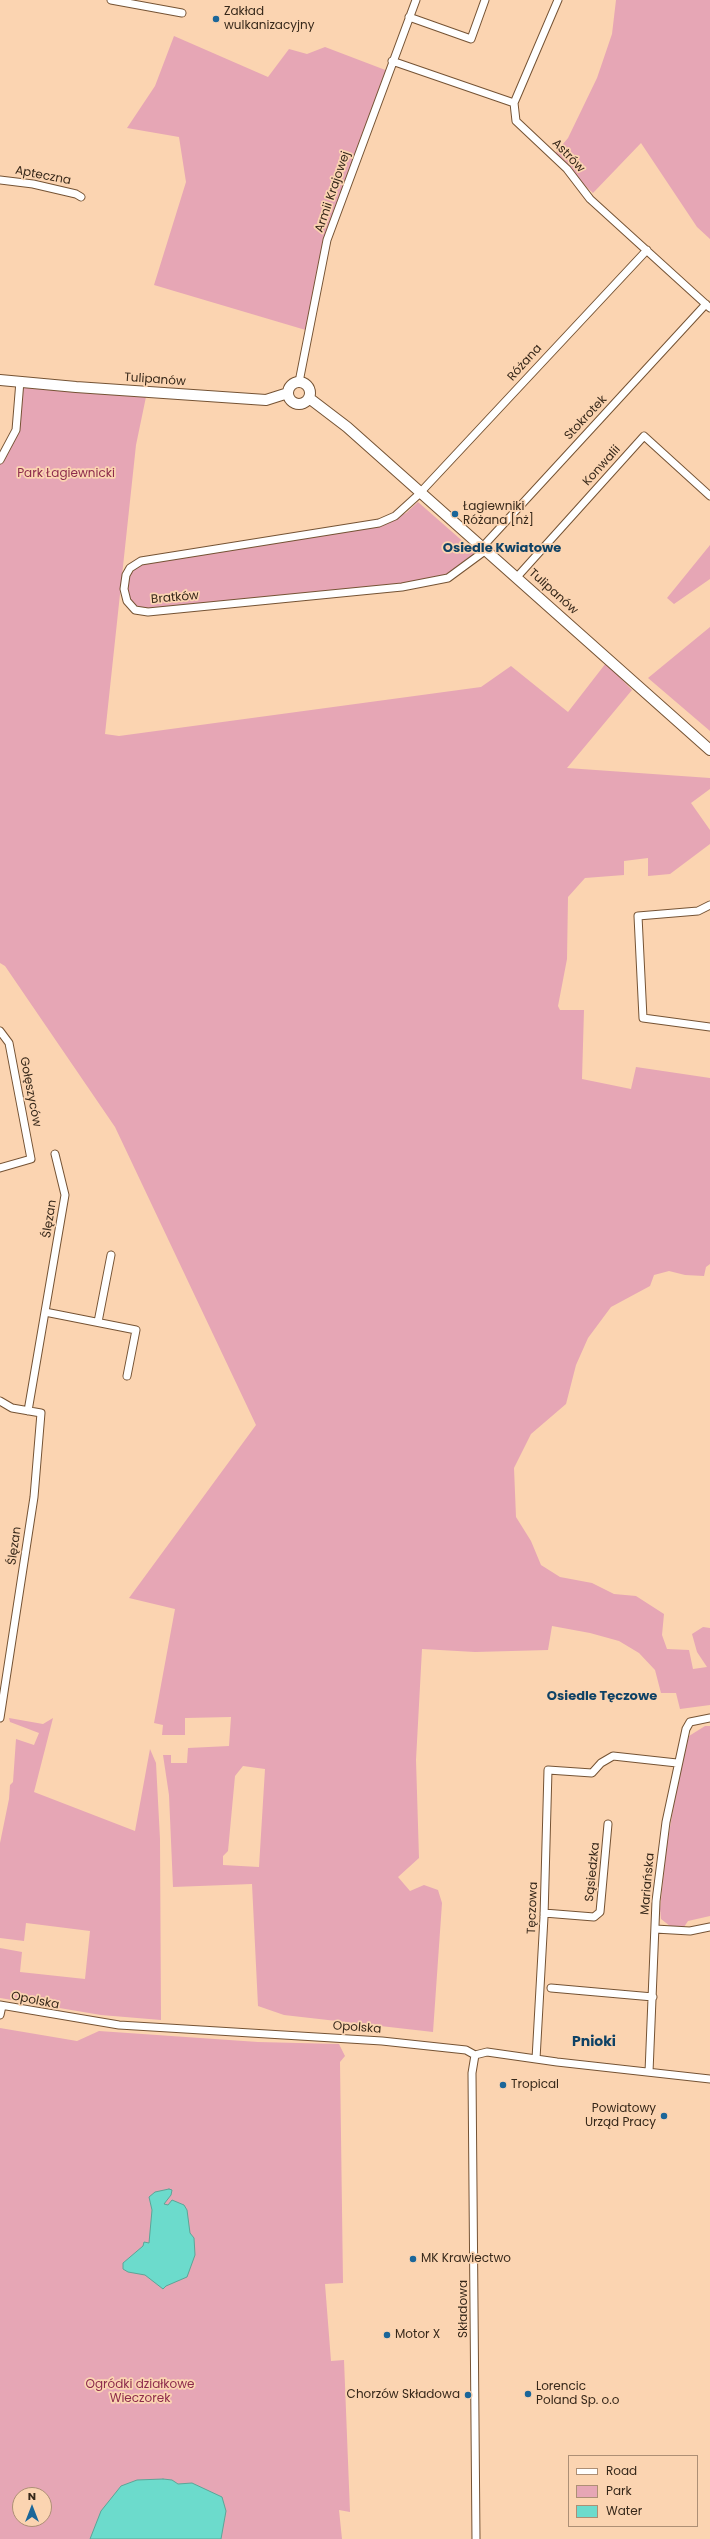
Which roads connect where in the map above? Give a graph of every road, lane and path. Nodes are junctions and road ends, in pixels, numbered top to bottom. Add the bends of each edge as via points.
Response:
1 (111, 0) edge
2 (416, 0) edge
3 (485, 0) edge
4 (558, 0) edge
5 (182, 13) dead end
6 (409, 16) junction
7 (392, 61) junction
8 (514, 103) junction
9 (0, 180) edge
10 (82, 197) dead end
11 (647, 250) junction
12 (708, 306) edge
13 (0, 380) edge
14 (20, 381) junction
15 (299, 382) junction
16 (288, 393) junction
17 (309, 398) junction
18 (0, 460) edge
19 (420, 492) junction
20 (710, 496) edge
21 (484, 548) junction
22 (517, 577) junction
23 (707, 748) edge
24 (710, 905) edge
25 (710, 1027) edge
26 (0, 1031) edge
27 (55, 1154) dead end
28 (0, 1168) edge
29 (111, 1255) dead end
30 (45, 1312) junction
31 (98, 1322) junction
32 (127, 1376) dead end
33 (0, 1401) edge
34 (28, 1411) junction
35 (0, 1718) edge
36 (710, 1718) edge
37 (677, 1763) junction
38 (608, 1824) dead end
39 (544, 1913) junction
40 (710, 1927) edge
41 (656, 1929) junction
42 (551, 1988) dead end
43 (653, 1997) junction
44 (1, 2005) edge
45 (0, 2015) edge
46 (475, 2055) junction
47 (536, 2059) junction
48 (649, 2072) junction
49 (710, 2079) edge
50 (476, 2539) edge

1 - 5 street
2 - 6 street, Armii Krajowej
3 - 6 street via 471,39
4 - 8 street
6 - 7 street, Armii Krajowej
7 - 8 street
7 - 15 street, Armii Krajowej via 327,240
8 - 11 street, Astrów via 516,120 567,169 590,199
9 - 10 street, Apteczna via 33,184
11 - 12 street, Astrów
11 - 19 street, Różana
12 - 21 street, Stokrotek
13 - 14 street, Tulipanów
14 - 16 street, Tulipanów via 266,400
14 - 18 street via 16,430
15 - 16 street via 291,385
15 - 17 street via 309,389
16 - 17 street via 290,400 296,404 304,403
17 - 19 street, Tulipanów via 347,427
19 - 21 street, Tulipanów
19 - 21 street, Bratków via 402,512 379,523 136,563 126,575 127,601 135,610 148,612 402,587 448,578 482,553
20 - 22 street, Konwalii via 644,436
21 - 22 street, Tulipanów
22 - 23 street, Tulipanów
24 - 25 street via 698,910 638,916 643,1018
26 - 28 street, Gołęszyców via 10,1044 31,1159
27 - 30 street, Ślęzan via 65,1195
29 - 31 street
30 - 31 street
30 - 34 street, Ślęzan
31 - 32 street via 136,1330
33 - 34 street, Ślęzan via 12,1408
34 - 35 street, Ślęzan via 41,1413 37,1467
36 - 37 street, Mariańska via 690,1722
37 - 39 street, Tęczowa via 613,1756 601,1763 592,1773 548,1770
37 - 41 street, Mariańska via 659,1867
38 - 39 street, Sąsiedzka via 600,1912 594,1917
39 - 47 street, Tęczowa
40 - 41 street via 690,1931
41 - 43 street, Mariańska
42 - 43 street
43 - 48 street, Mariańska
44 - 45 street
44 - 46 street, Opolska via 119,2025 382,2041 466,2050
46 - 47 street, Opolska via 487,2052
46 - 50 street, Składowa via 472,2072
47 - 48 street, Opolska
48 - 49 street, Opolska

